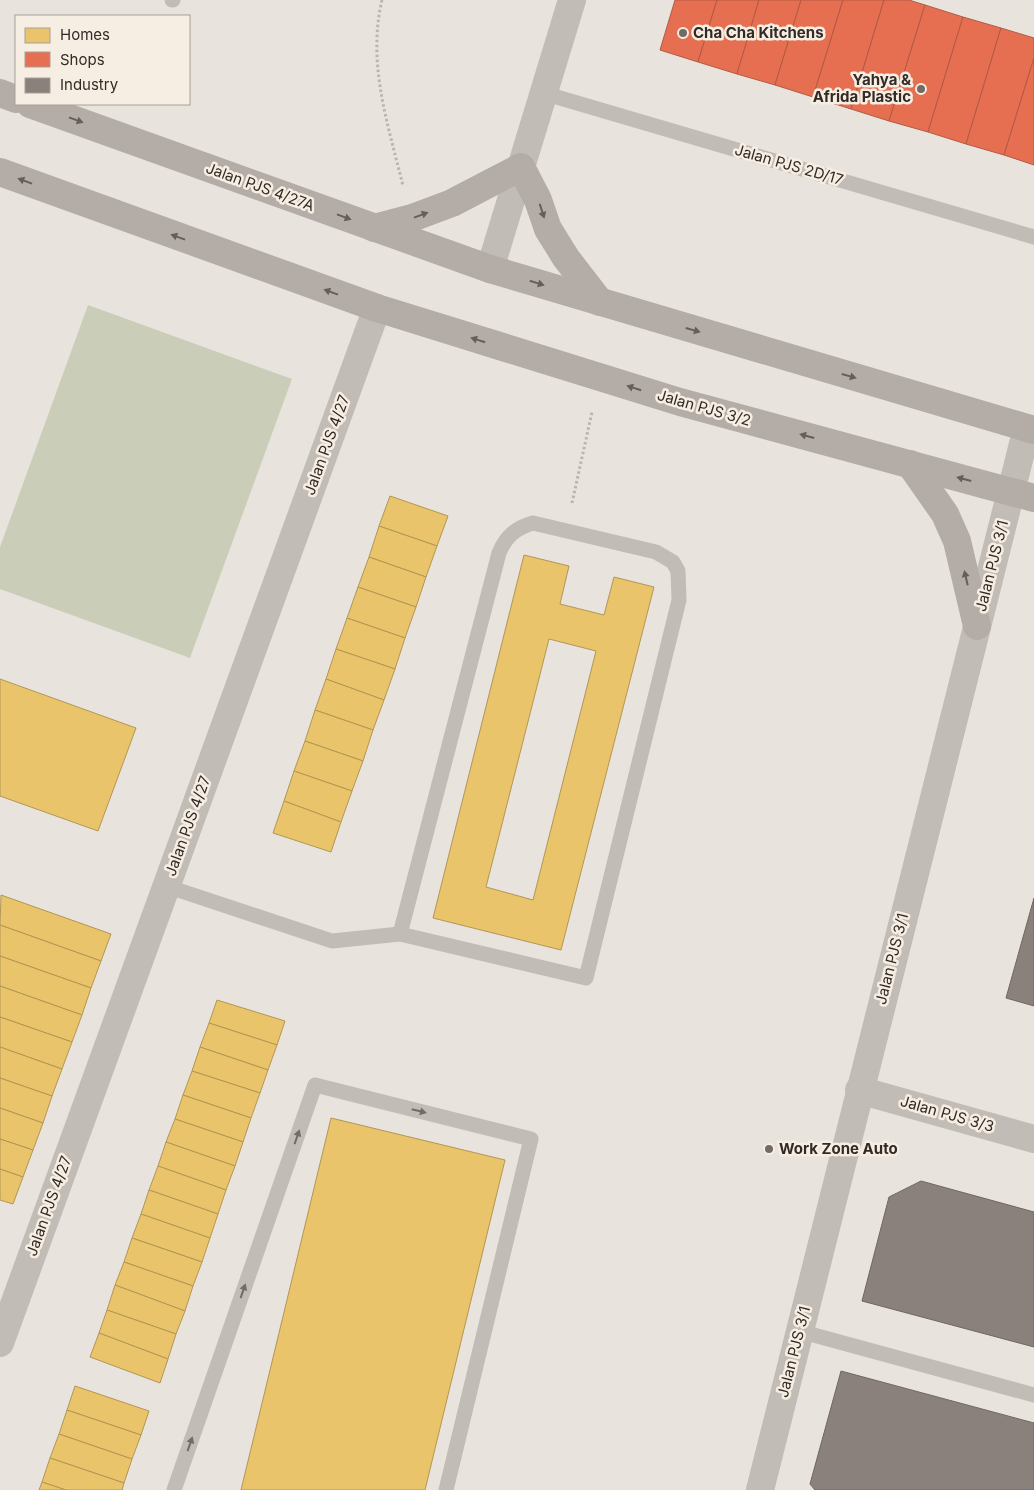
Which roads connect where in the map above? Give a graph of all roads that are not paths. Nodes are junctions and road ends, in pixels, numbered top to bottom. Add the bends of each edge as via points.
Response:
1 (572, 0) edge
2 (0, 93) edge
3 (544, 93) junction
4 (15, 99) edge
5 (33, 105) edge
6 (521, 167) junction
7 (0, 172) edge
8 (374, 228) junction
9 (1034, 237) edge
10 (490, 269) junction
11 (600, 302) junction
12 (376, 308) junction
13 (1030, 429) edge
14 (910, 464) junction
15 (1022, 495) edge
16 (977, 626) junction
17 (166, 886) junction
18 (400, 934) junction
19 (859, 1090) junction
20 (1034, 1138) edge
21 (10, 1277) edge
22 (799, 1331) junction
23 (0, 1343) edge
24 (1034, 1395) edge
25 (174, 1490) edge
26 (446, 1490) edge
27 (760, 1490) edge

1 - 3 street
2 - 4 main road
3 - 6 street
3 - 9 lane, Jalan PJS 2D/17
5 -> 8 main road, Jalan PJS 4/27A
8 -> 6 main road via 452,204
6 - 10 street
6 -> 11 main road via 548,229
12 -> 7 main road
8 - 10 main road, Jalan PJS 4/27A
10 -> 11 main road
11 -> 13 main road
14 -> 12 main road, Jalan PJS 3/2 via 680,402
12 - 17 street, Jalan PJS 4/27
13 - 15 street, Jalan PJS 3/1
15 -> 14 main road, Jalan PJS 3/2
16 -> 14 main road via 957,541 945,514
15 - 16 street, Jalan PJS 3/1
16 - 19 street, Jalan PJS 3/1
17 - 18 lane via 332,941
17 - 21 street, Jalan PJS 4/27
18 - 18 lane via 586,978 679,600 679,582 673,562 656,552 533,523 522,526 504,542
19 - 20 street, Jalan PJS 3/3
19 - 22 street, Jalan PJS 3/1
21 - 23 street, Jalan PJS 4/27
22 - 24 lane
22 - 27 street, Jalan PJS 3/1
25 -> 26 lane via 315,1085 531,1139

